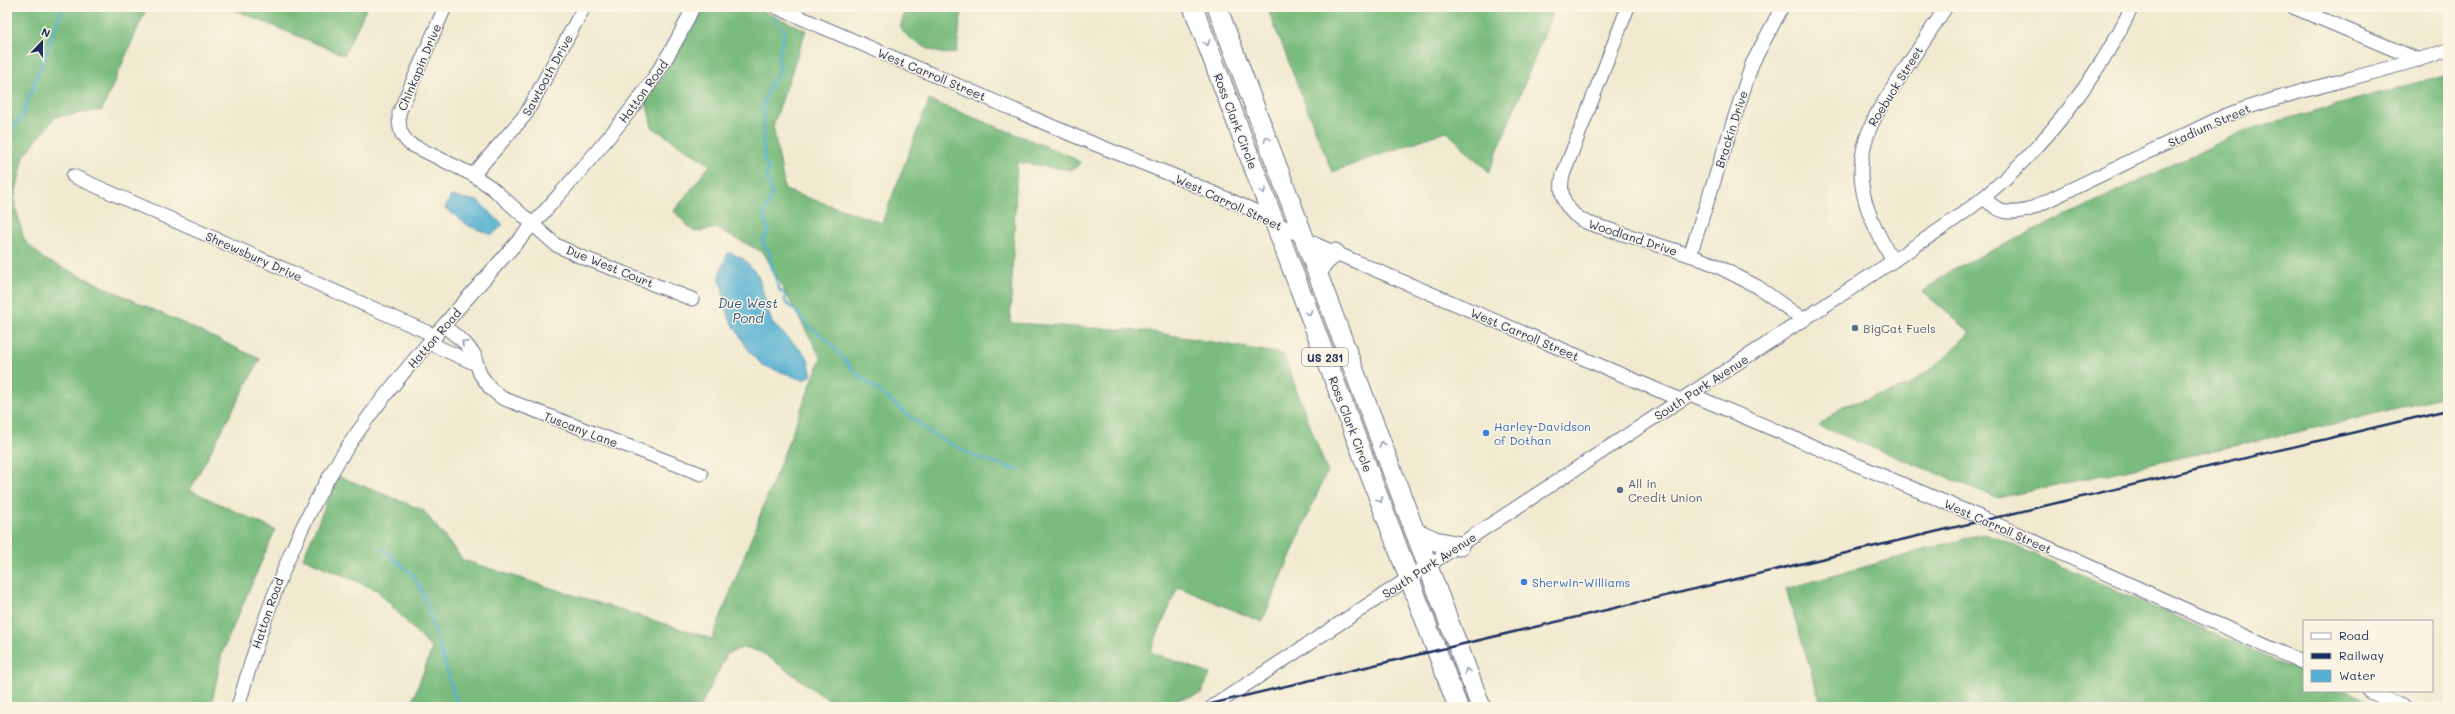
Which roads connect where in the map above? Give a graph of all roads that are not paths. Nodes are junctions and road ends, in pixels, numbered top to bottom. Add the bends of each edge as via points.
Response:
1 (445, 7) edge
2 (584, 7) edge
3 (693, 7) edge
4 (776, 7) edge
5 (1193, 7) edge
6 (1217, 7) edge
7 (1628, 7) edge
8 (1782, 7) edge
9 (1946, 7) edge
10 (2132, 7) edge
11 (2293, 7) edge
12 (2448, 50) edge
13 (2419, 60) junction
14 (473, 175) junction
15 (73, 176) dead end
16 (1983, 198) junction
17 (1274, 222) junction
18 (533, 224) junction
19 (1305, 238) junction
20 (1335, 253) junction
21 (1690, 255) junction
22 (1893, 261) junction
23 (1318, 274) junction
24 (692, 299) dead end
25 (1804, 320) junction
26 (444, 326) junction
27 (433, 340) junction
28 (1343, 340) junction
29 (1322, 348) junction
30 (476, 364) junction
31 (1685, 397) junction
32 (1391, 468) junction
33 (701, 474) dead end
34 (1371, 476) junction
35 (1415, 532) junction
36 (1459, 546) junction
37 (1428, 566) junction
38 (1409, 577) junction
39 (2303, 663) edge
40 (2370, 692) edge
41 (238, 707) edge
42 (1212, 707) edge
43 (1458, 707) edge
44 (1481, 707) edge
45 (2404, 707) edge

1 - 14 street, Chinkapin Drive via 399,113 399,127 402,138 410,144
2 - 14 street, Sawtooth Drive via 526,114
3 - 18 street, Hatton Road via 668,57 634,106
4 - 17 street, West Carroll Street via 1077,137 1172,175
5 -> 17 highway, Ross Clark Circle / US 231
19 -> 6 highway, Ross Clark Circle / US 231
7 - 21 street, Woodland Drive via 1566,165 1561,191 1568,208 1580,220
8 - 21 street, Brackin Drive via 1752,64
9 - 22 street, Roebuck Street via 1880,106 1864,144 1861,168 1863,195 1875,230
10 - 16 street, South Park Avenue via 2106,55 2066,111 2029,154
11 - 13 street
12 - 13 street, Stadium Street
13 - 16 street, Stadium Street via 2255,104 2224,116 2028,210 2009,213 1999,211
14 - 18 street, Chinkapin Drive
15 - 27 street, Shrewsbury Drive
16 - 22 street, South Park Avenue
17 - 19 street, West Carroll Street
17 -> 29 highway, Ross Clark Circle / US 231
18 - 24 street, Due West Court via 556,245 579,256
18 - 26 street, Hatton Road
19 - 20 street, West Carroll Street
19 - 23 highway, Ross Clark Circle / US 231
20 - 23 highway via 1321,264
20 - 31 street, West Carroll Street
21 - 25 street, Woodland Drive via 1758,287
22 - 25 street, South Park Avenue
23 - 28 highway, Ross Clark Circle / US 231
25 - 31 street, South Park Avenue
26 - 27 street, Hatton Road
30 -> 26 street, Tuscany Lane via 474,354 465,343
27 - 30 street
27 - 41 street, Hatton Road via 370,414 335,465 317,497 270,602
28 - 29 highway
32 -> 28 highway, Ross Clark Circle / US 231
29 - 34 highway, Ross Clark Circle / US 231
30 - 33 street, Tuscany Lane via 491,389 502,398
31 - 36 street, South Park Avenue
31 - 39 street, West Carroll Street via 1987,520
32 - 34 highway
32 - 35 highway, Ross Clark Circle / US 231
34 -> 38 highway, Ross Clark Circle / US 231
35 - 36 highway via 1435,541
35 - 37 highway, Ross Clark Circle / US 231
36 - 37 street, South Park Avenue
37 - 38 street, South Park Avenue
44 -> 37 highway, Ross Clark Circle / US 231
38 - 42 street, South Park Avenue
38 - 43 highway, Ross Clark Circle / US 231
40 - 45 street

